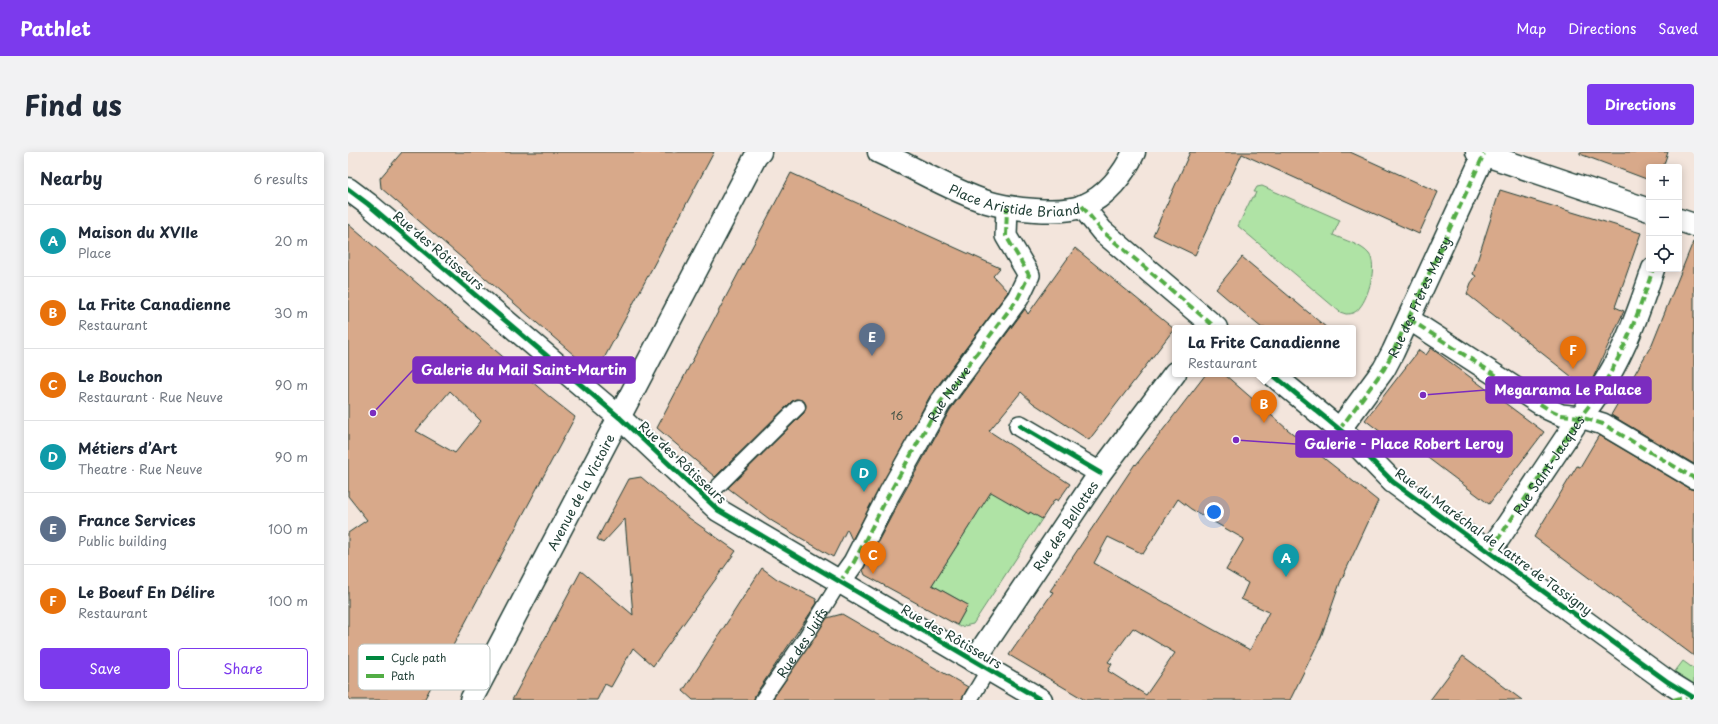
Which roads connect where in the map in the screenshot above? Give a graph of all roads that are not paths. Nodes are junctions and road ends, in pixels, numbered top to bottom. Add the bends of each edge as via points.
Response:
1 (879, 152) edge
2 (1134, 152) edge
3 (757, 153) edge
4 (1483, 153) edge
5 (348, 189) edge
6 (1082, 206) junction
7 (1007, 207) junction
8 (1646, 209) edge
9 (1682, 221) edge
10 (1694, 225) edge
11 (1652, 272) edge
12 (1409, 319) junction
13 (1211, 325) edge
14 (1172, 377) edge
15 (1276, 377) edge
16 (798, 407) dead end
17 (1580, 417) junction
18 (620, 418) junction
19 (1020, 426) dead end
20 (1339, 430) junction
21 (1100, 473) junction
22 (1694, 478) edge
23 (705, 499) junction
24 (1490, 551) junction
25 (839, 583) junction
26 (490, 664) edge
27 (981, 666) junction
28 (476, 690) edge
29 (1685, 698) edge
30 (471, 700) edge
31 (762, 700) edge
32 (970, 700) edge
33 (1040, 700) edge

1 - 7 street, Place Aristide Briand via 970,195
2 - 6 street, Place Aristide Briand via 1113,185
3 - 18 street, Avenue de la Victoire
4 - 8 street
4 - 12 street, Rue des Frères Marsy
5 - 18 street, Rue des Rôtisseurs
6 - 7 street, Place Aristide Briand via 1043,210
6 - 13 street via 1102,231
7 - 25 street, Rue Neuve via 1006,236 1029,275 1018,298 940,403 854,562
9 - 10 street
11 - 17 street, Rue Saint-Jacques via 1632,330 1596,399
12 - 17 street via 1548,409 1561,415
12 - 20 street, Rue des Frères Marsy via 1384,369
14 - 21 street, Rue des Bellottes
15 - 20 street, Rue du Maréchal de Lattre de Tassigny
16 - 23 lane
17 - 22 street via 1603,424
17 - 24 street, Rue Saint-Jacques
18 - 23 street, Rue des Rôtisseurs
18 - 26 street, Avenue de la Victoire
19 - 21 street
20 - 24 street, Rue du Maréchal de Lattre de Tassigny via 1393,482
21 - 27 street, Rue des Bellottes
23 - 25 street, Rue des Rôtisseurs via 718,510
24 - 29 street, Rue du Maréchal de Lattre de Tassigny
25 - 27 street, Rue des Rôtisseurs
25 - 31 lane, Rue des Juifs
27 - 32 lane
27 - 33 street, Rue des Rôtisseurs
28 - 30 street, Avenue de la Victoire

